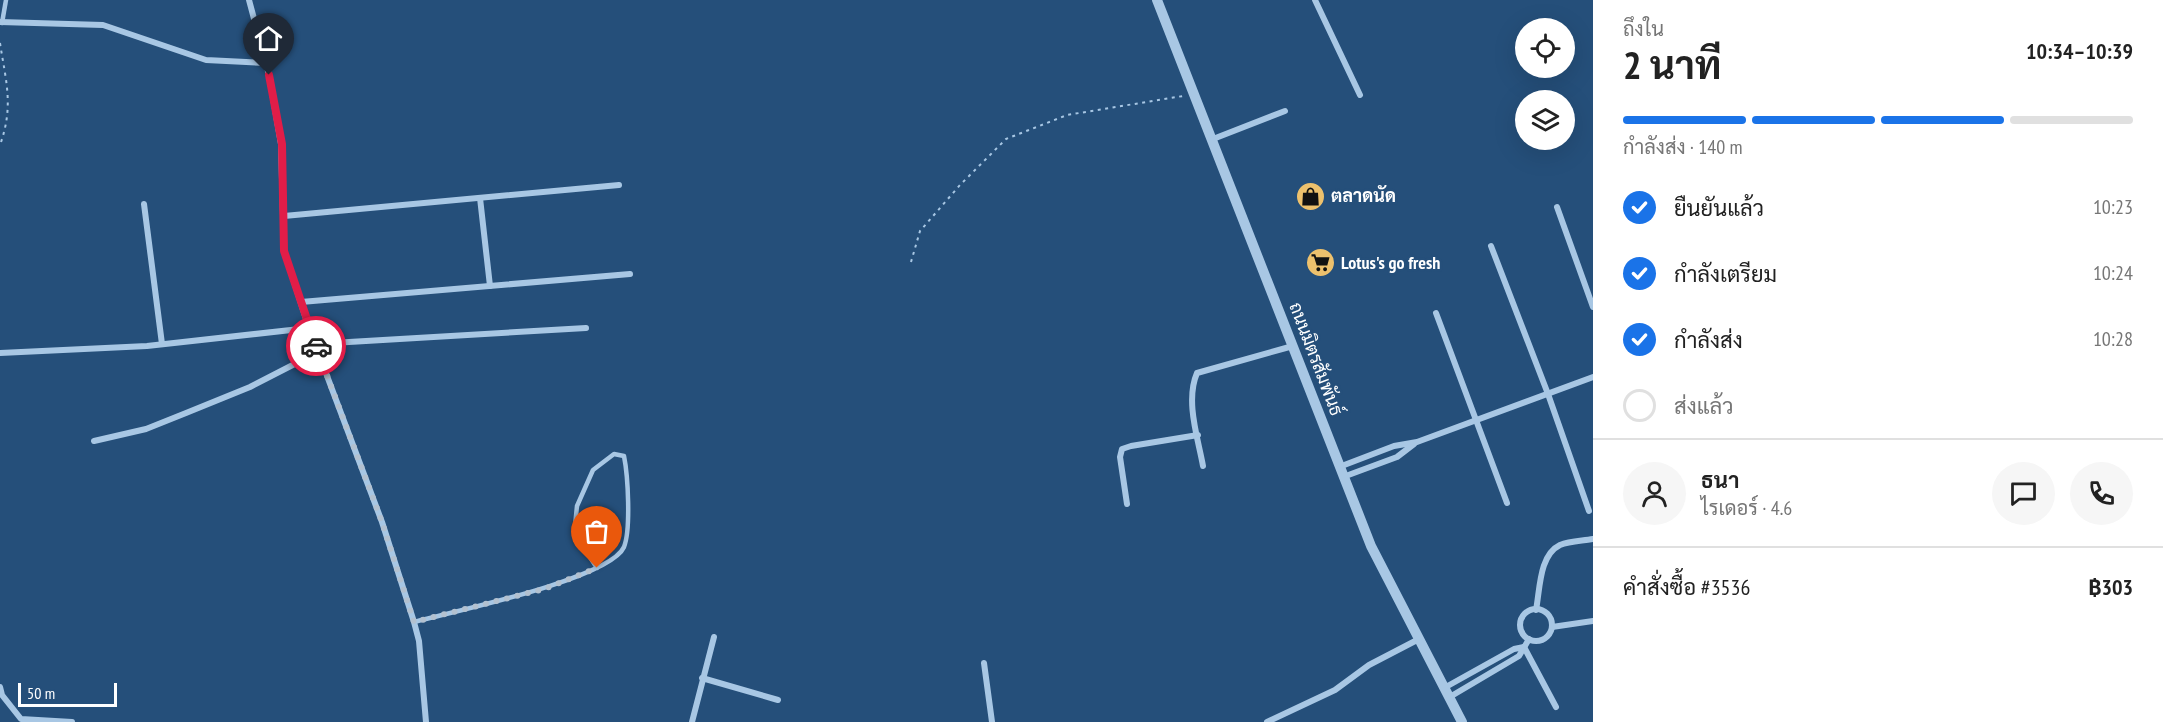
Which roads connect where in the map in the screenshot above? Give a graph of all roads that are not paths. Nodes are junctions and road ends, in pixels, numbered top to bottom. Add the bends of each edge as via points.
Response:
1 (6, 0) edge
2 (249, 0) edge
3 (1157, 0) edge
4 (1315, 0) edge
5 (1, 23) edge
6 (266, 63) junction
7 (1360, 95) dead end
8 (1285, 111) dead end
9 (1213, 140) junction
10 (619, 185) dead end
11 (480, 198) junction
12 (144, 204) dead end
13 (1557, 207) dead end
14 (284, 216) junction
15 (1491, 246) dead end
16 (630, 274) dead end
17 (490, 286) junction
18 (301, 302) junction
19 (1593, 307) edge
20 (1436, 313) dead end
21 (309, 328) junction
22 (586, 328) dead end
23 (162, 344) junction
24 (315, 344) junction
25 (1293, 346) junction
26 (318, 352) junction
27 (0, 353) edge
28 (1593, 377) edge
29 (1548, 394) junction
30 (1476, 420) junction
31 (1198, 435) junction
32 (94, 441) dead end
33 (1417, 442) junction
34 (1203, 466) dead end
35 (1341, 472) junction
36 (1507, 502) dead end
37 (1127, 504) dead end
38 (1589, 511) dead end
39 (1593, 539) edge
40 (597, 568) junction
41 (1536, 610) junction
42 (1593, 621) edge
43 (414, 622) junction
44 (1552, 627) junction
45 (714, 637) dead end
46 (1419, 639) junction
47 (1528, 639) junction
48 (1524, 647) junction
49 (984, 663) dead end
50 (702, 678) junction
51 (0, 687) edge
52 (1446, 693) junction
53 (778, 700) dead end
54 (1556, 708) dead end
55 (72, 722) edge
56 (426, 722) edge
57 (692, 722) edge
58 (992, 722) edge
59 (1267, 722) edge
60 (1462, 722) edge

1 - 5 lane
2 - 6 street
3 - 9 street, ถนนมิตรสัมพันธ์
4 - 7 street
5 - 6 street via 103,25 207,60
6 - 14 street via 282,144
8 - 9 street
9 - 25 street, ถนนมิตรสัมพันธ์
10 - 11 street
11 - 14 street
11 - 17 street
12 - 23 street
13 - 19 street
14 - 18 street via 284,251
15 - 29 street
16 - 17 street
17 - 18 street
18 - 21 street
20 - 30 street
21 - 23 street
21 - 24 street
22 - 24 street
23 - 27 street
24 - 26 street
25 - 31 street via 1197,373 1192,398
25 - 35 street, ถนนมิตรสัมพันธ์
26 - 32 street via 250,387 146,429
26 - 43 street via 382,522
28 - 29 street
29 - 30 street
29 - 38 street
30 - 33 street
30 - 36 street
31 - 34 street
31 - 37 street via 1122,450
33 - 35 street via 1394,446
33 - 35 street via 1397,457
35 - 46 street, ถนนมิตรสัมพันธ์ via 1371,546
39 - 41 street via 1552,551 1545,561
40 - 40 lane via 624,548 628,478 624,456 614,454 593,470 577,506 575,526
40 - 43 lane via 544,589
41 - 44 street via 1546,613
41 - 47 street via 1521,621 1522,632
42 - 44 street
43 - 56 street
44 - 47 street via 1544,639
45 - 50 street
46 - 52 street, ถนนมิตรสัมพันธ์
46 - 59 street via 1369,665 1335,690
47 - 48 street
48 - 52 street via 1514,649
48 - 52 street via 1519,656
48 - 54 street
49 - 58 street
50 - 53 street
50 - 57 street
51 - 55 street via 21,719
52 - 60 street, ถนนมิตรสัมพันธ์

